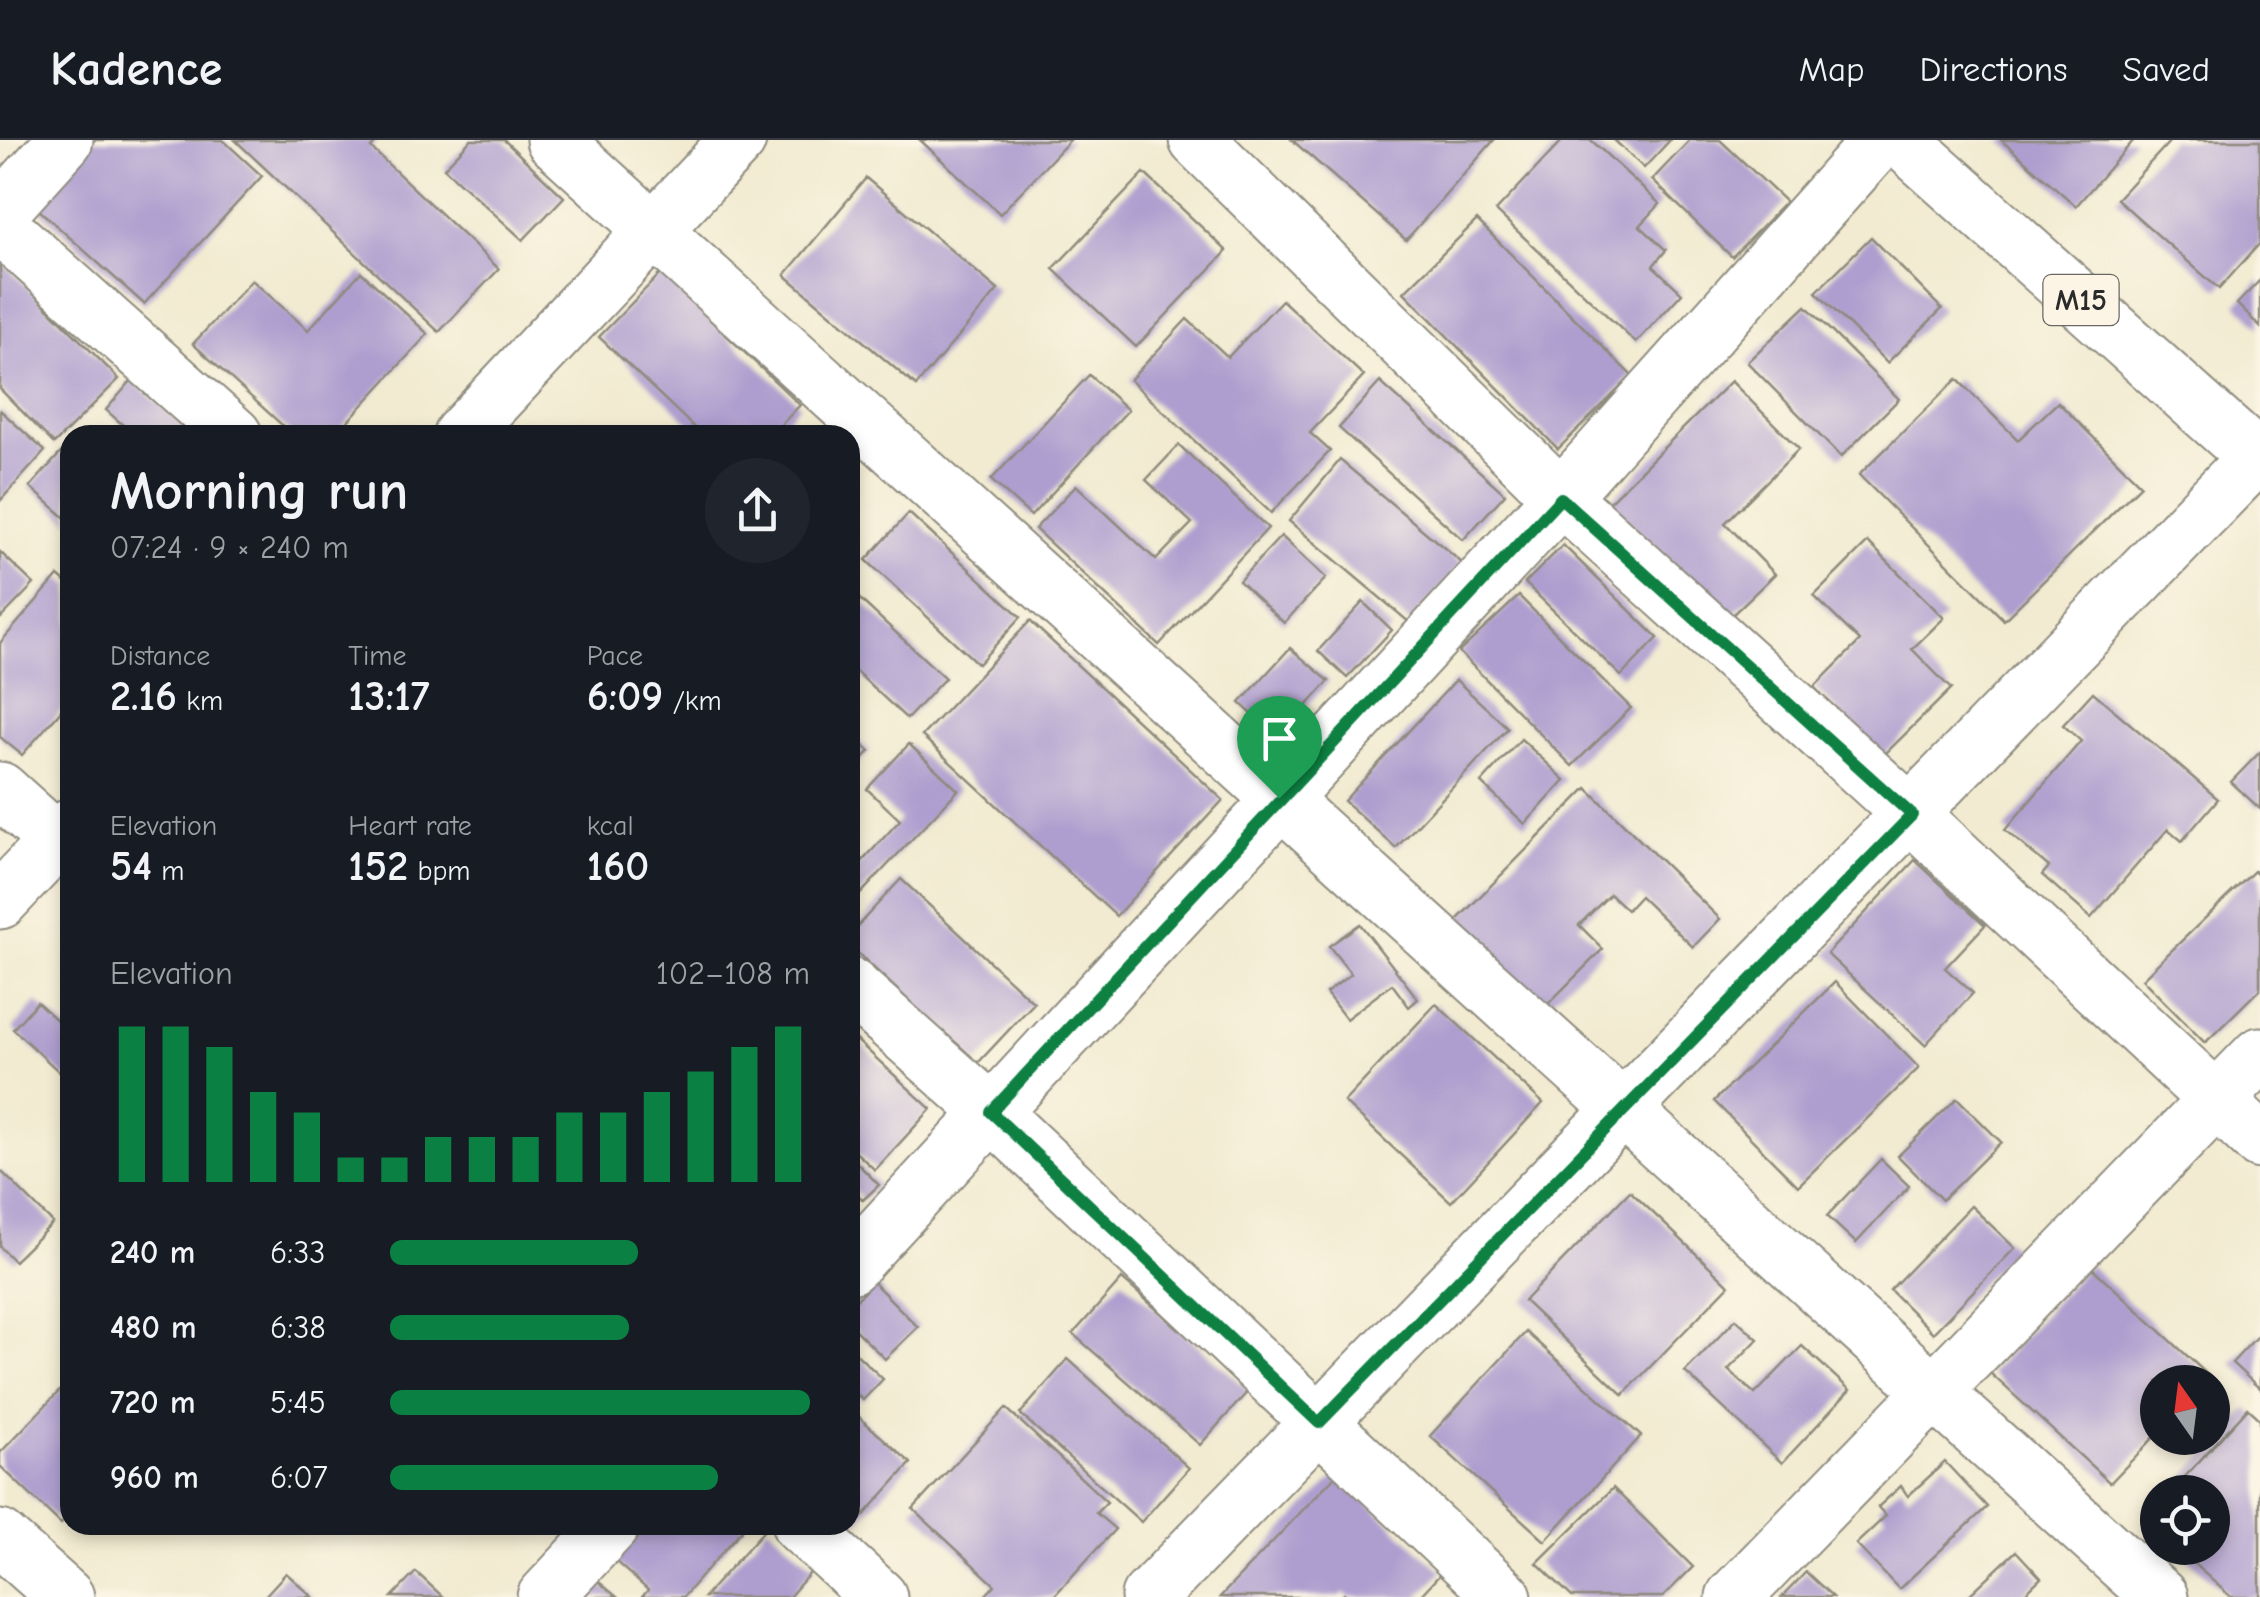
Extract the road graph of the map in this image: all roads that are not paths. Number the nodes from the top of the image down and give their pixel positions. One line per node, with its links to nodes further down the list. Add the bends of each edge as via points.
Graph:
1 (65, 140): 7 (main road)
2 (554, 140): 9 (main road)
3 (738, 140): 9 (main road)
4 (1197, 140): 13 (main road)
5 (1880, 140): 13 (main road)
6 (1902, 140): 12 (main road, M15)
7 (0, 212)
8 (0, 226): 10 (main road)
9 (654, 230): 11 (main road); 15 (main road)
10 (223, 425)
11 (470, 425)
12 (2258, 459): 16 (main road)
13 (1561, 498): 15 (main road); 16 (main road)
14 (0, 790): 17 (main road)
15 (1279, 798): 23 (main road); 24 (main road)
16 (1912, 815): 22 (main road); 23 (main road)
17 (60, 835)
18 (60, 846): 19 (main road)
19 (0, 901)
20 (860, 995): 24 (main road)
21 (2260, 1056): 22 (main road)
22 (2216, 1100): 25 (main road); 27 (main road)
23 (1623, 1111): 27 (main road); 28 (main road)
24 (991, 1112): 26 (main road); 28 (main road)
25 (2260, 1140)
26 (860, 1255)
27 (1934, 1392): 37 (main road); 38 (main road)
28 (1319, 1423): 35 (main road); 36 (main road)
29 (603, 1535): 33 (main road)
30 (811, 1535): 34 (main road)
31 (0, 1538): 32 (main road)
32 (66, 1597)
33 (544, 1597)
34 (879, 1597)
35 (1150, 1597)
36 (1504, 1597)
37 (1734, 1597)
38 (2160, 1597)

